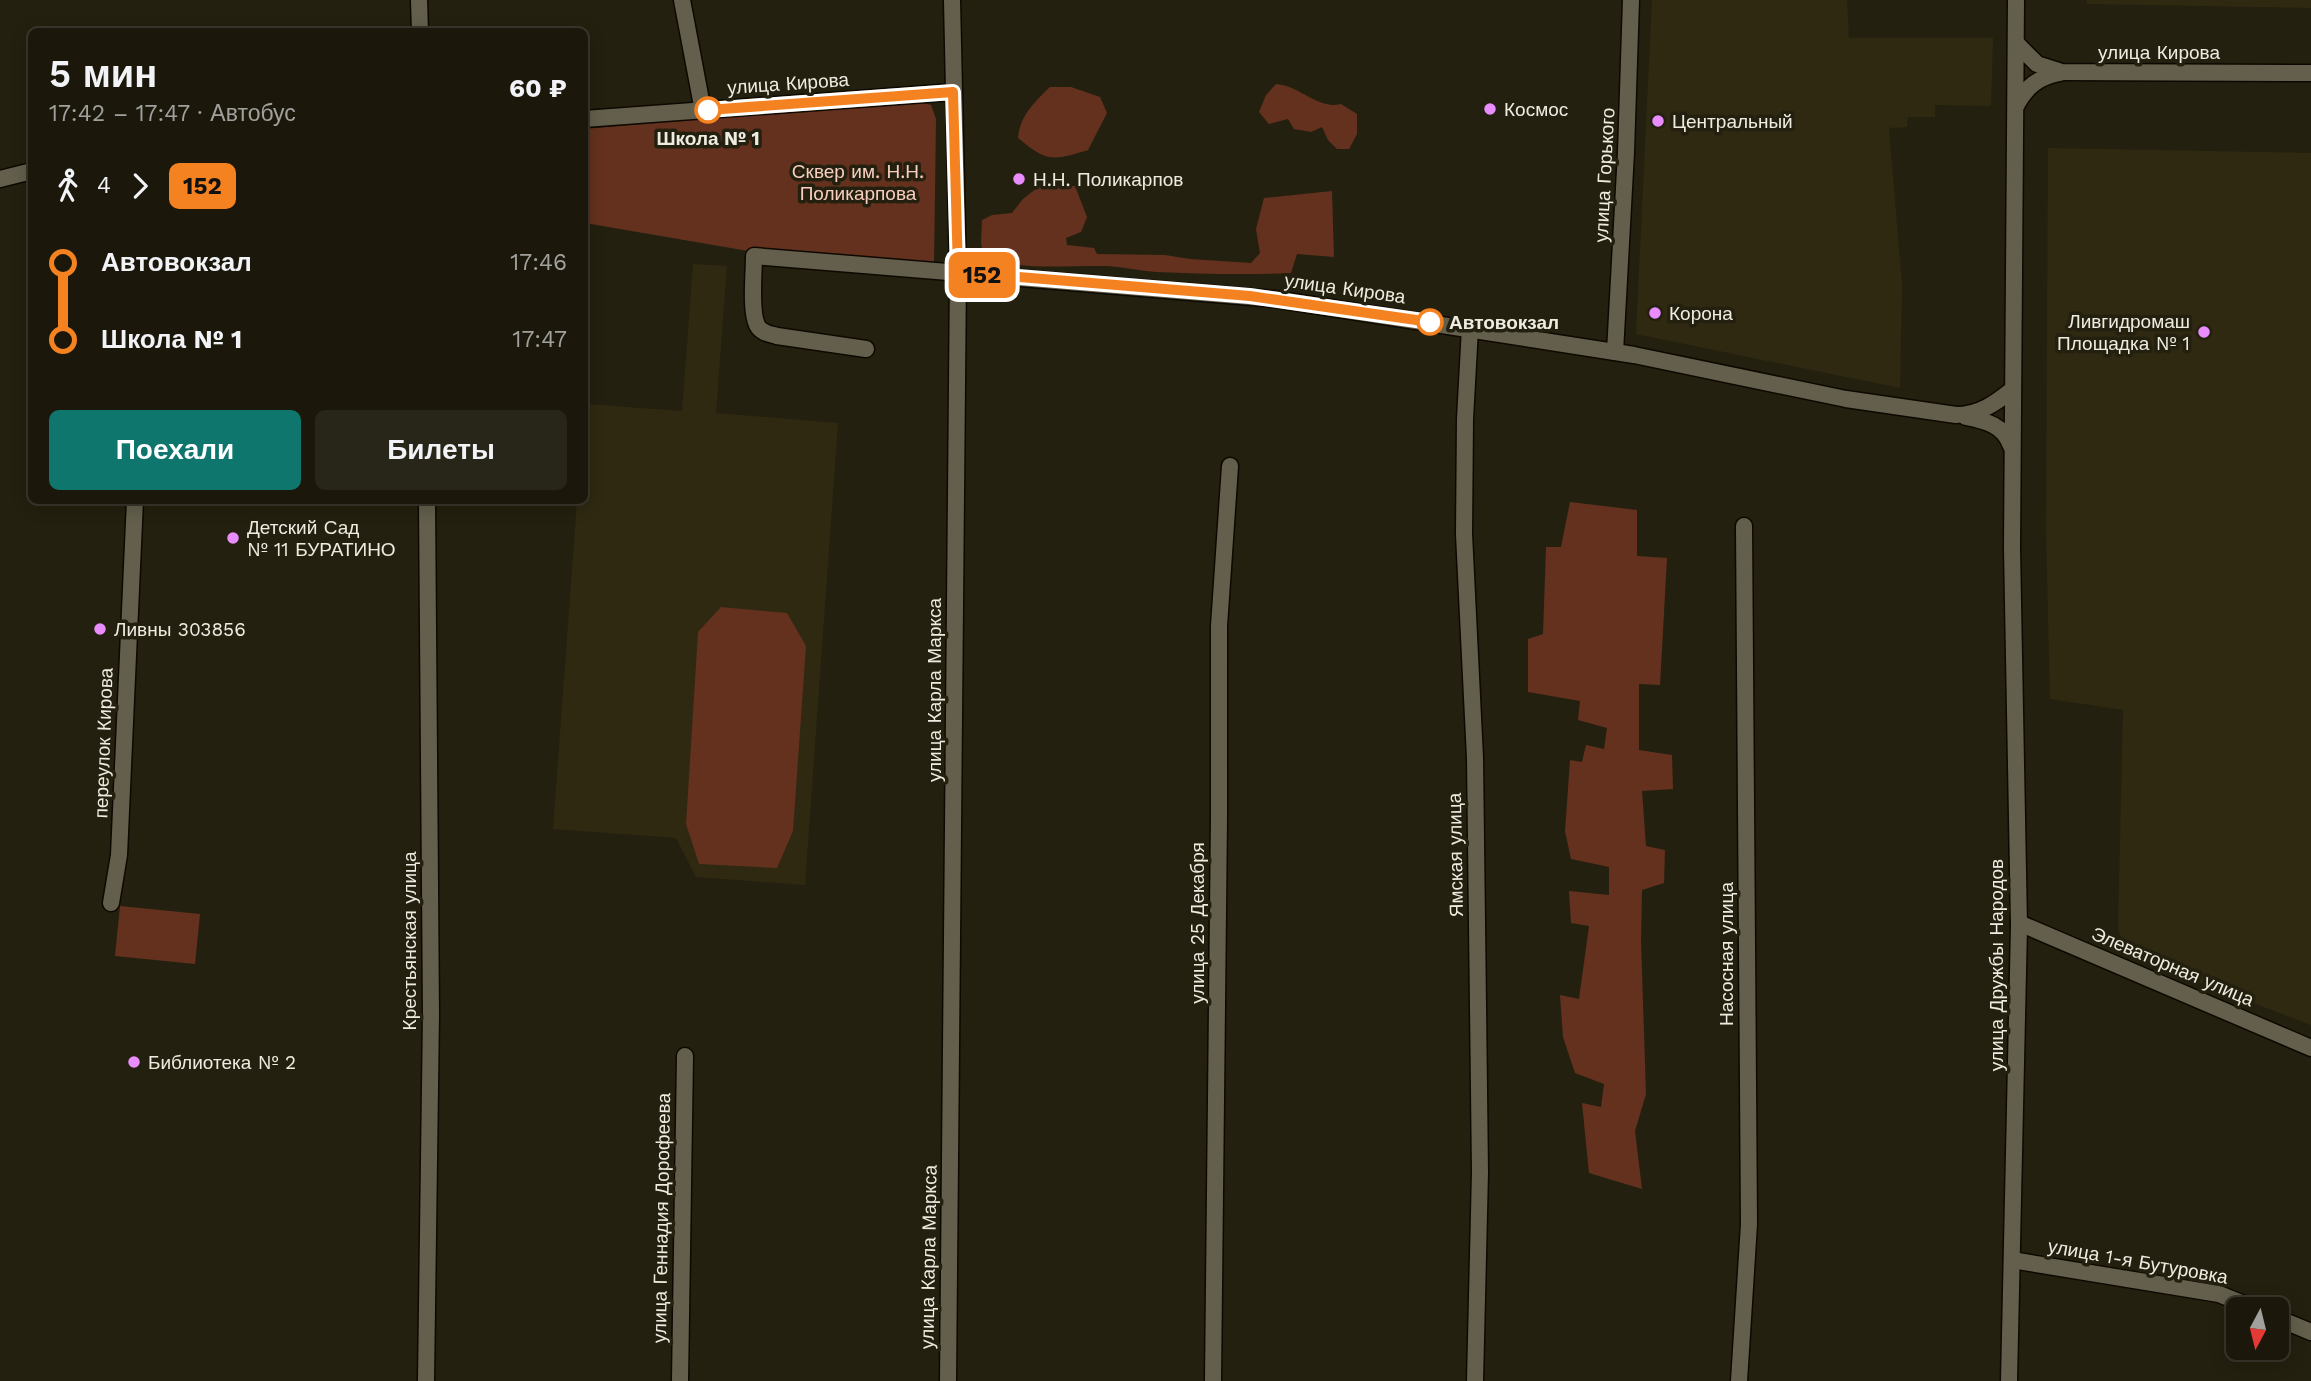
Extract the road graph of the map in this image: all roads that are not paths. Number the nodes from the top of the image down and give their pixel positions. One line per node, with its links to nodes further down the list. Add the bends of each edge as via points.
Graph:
1 (419, 0): 6 (street)
2 (682, 0): 12 (street)
3 (952, 0): 10 (street, улица Карла Маркса)
4 (1632, 0): 19 (street, улица Горького)
5 (2016, 0): 7 (street, улица Дружбы Народов)
6 (421, 28)
7 (2017, 44): 8 (street, улица Кирова, via 2036,64); 11 (street, улица Дружбы Народов)
8 (2062, 72): 9 (street, улица Кирова); 11 (street, via 2034,83)
9 (2311, 73)
10 (953, 92): 12 (street, улица Кирова); 16 (street, улица Карла Маркса)
11 (2016, 106): 20 (street, улица Дружбы Народов)
12 (703, 111): 13 (street, улица Кирова)
13 (588, 120)
14 (28, 172): 15 (street)
15 (0, 179)
16 (958, 272): 17 (street, улица Кирова, via 1250,296); 18 (street, улица Кирова, via 754,256 754,306 757,325 764,332); 37 (street, улица Карла Маркса)
17 (1470, 328): 19 (street, улица Кирова); 39 (street, Ямская улица, via 1464,534 1475,758 1480,1171)
18 (866, 349)
19 (1615, 352): 21 (street, улица Кирова, via 1846,399)
20 (2012, 389): 21 (street, via 1985,409); 22 (street, улица Дружбы Народов)
21 (1956, 415): 22 (street, улица Кирова, via 1999,428)
22 (2012, 450): 28 (street, улица Дружбы Народов)
23 (1230, 466): 38 (street, улица 25 Декабря, via 1219,626)
24 (135, 504): 27 (street, переулок Кирова, via 119,855)
25 (427, 504): 35 (street, Крестьянская улица, via 431,1014)
26 (1744, 526): 40 (street, Насосная улица, via 1749,1224)
27 (111, 903)
28 (2019, 923): 29 (street, Элеваторная улица); 31 (street, улица Дружбы Народов)
29 (2311, 1048)
30 (685, 1056): 36 (street, улица Геннадия Дорофеева)
31 (2012, 1260): 32 (street, улица 1-я Бутуровка); 41 (street, улица Дружбы Народов)
32 (2226, 1297)
33 (2289, 1323): 34 (street)
34 (2311, 1332)
35 (426, 1381)
36 (680, 1381)
37 (948, 1381)
38 (1213, 1381)
39 (1475, 1381)
40 (1739, 1381)
41 (2010, 1381)

